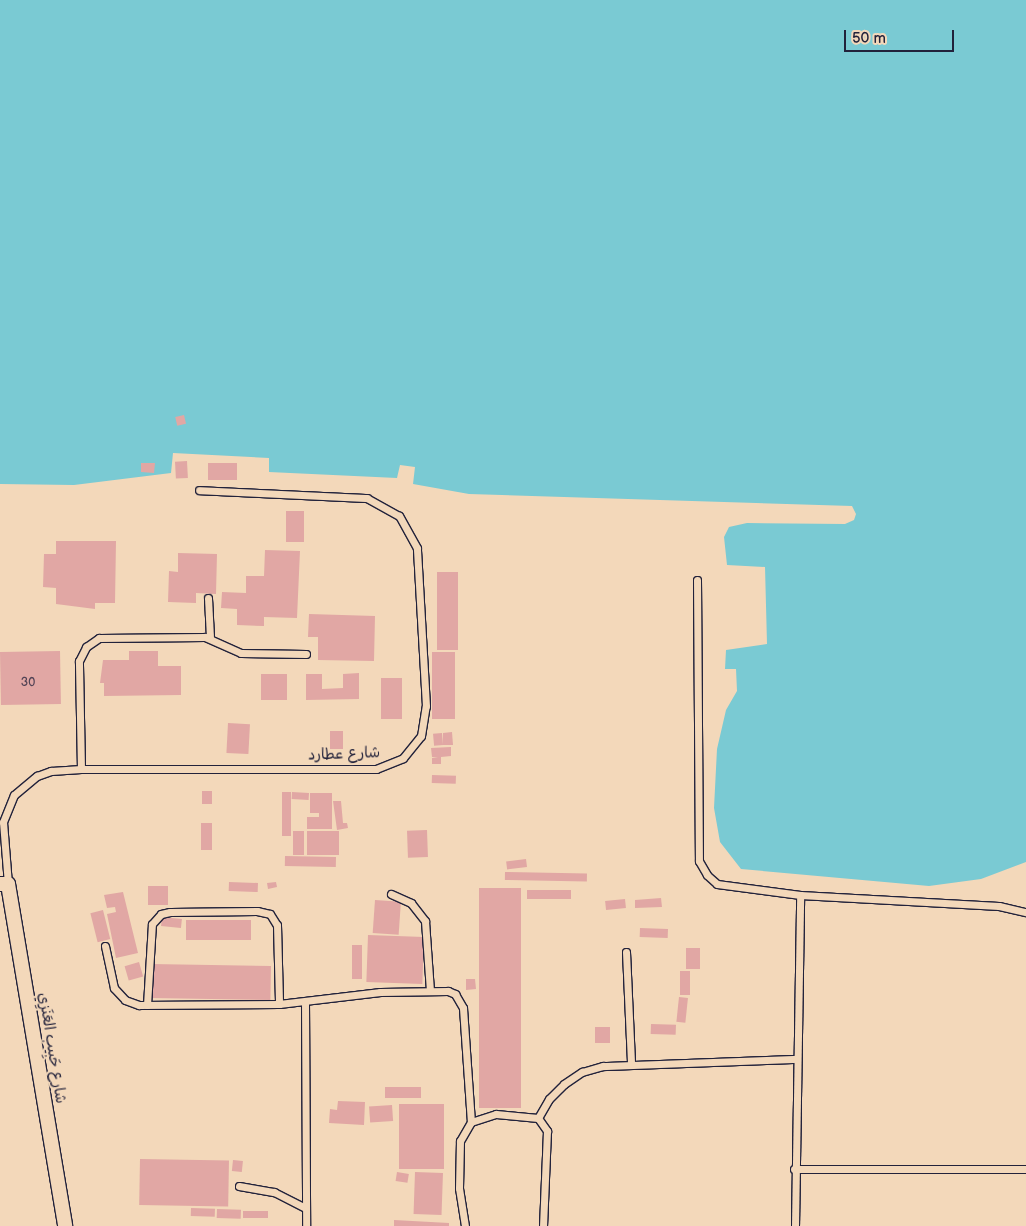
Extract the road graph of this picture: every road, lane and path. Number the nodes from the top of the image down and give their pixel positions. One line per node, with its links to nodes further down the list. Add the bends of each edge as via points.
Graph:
1 (199, 490): 6 (lane, شارع عطارد, via 367,498 399,516 417,548 426,706 421,736 403,758 376,769)
2 (697, 580): 10 (lane, via 699,860 706,875 717,884)
3 (208, 598): 4 (lane)
4 (210, 638): 5 (lane, via 224,648 241,653); 6 (lane, via 106,637 86,647 78,669)
5 (306, 654)
6 (81, 769): 7 (lane, شارع عطارد, via 51,771 24,784 7,808)
7 (1, 836): 8 (lane, شارع عطارد)
8 (4, 884): 26 (street, شارع حَبِيب العَنَزِي)
9 (391, 894): 14 (lane, via 411,903 425,921)
10 (800, 895): 11 (lane, via 999,906); 18 (lane)
11 (1026, 912)
12 (105, 946): 17 (lane, via 114,988 132,1003)
13 (626, 952): 19 (lane)
14 (430, 990): 15 (lane, via 364,993); 21 (lane, via 455,994 463,1008)
15 (305, 1002): 16 (lane); 25 (lane)
16 (279, 1004): 17 (lane); 17 (lane, via 277,925 270,914 170,912 161,914 152,924)
17 (147, 1006)
18 (796, 1059): 19 (lane); 22 (lane)
19 (631, 1064): 20 (lane, via 603,1066 582,1072 549,1099)
20 (538, 1118): 21 (lane, via 496,1114); 29 (lane, via 544,1124 548,1140)
21 (471, 1122): 28 (lane, via 464,1130 458,1152)
22 (794, 1169): 23 (lane); 30 (lane)
23 (1026, 1169)
24 (239, 1186): 25 (lane, via 274,1192)
25 (305, 1208): 27 (lane)
26 (65, 1226)
27 (306, 1226)
28 (465, 1226)
29 (543, 1226)
30 (795, 1226)

